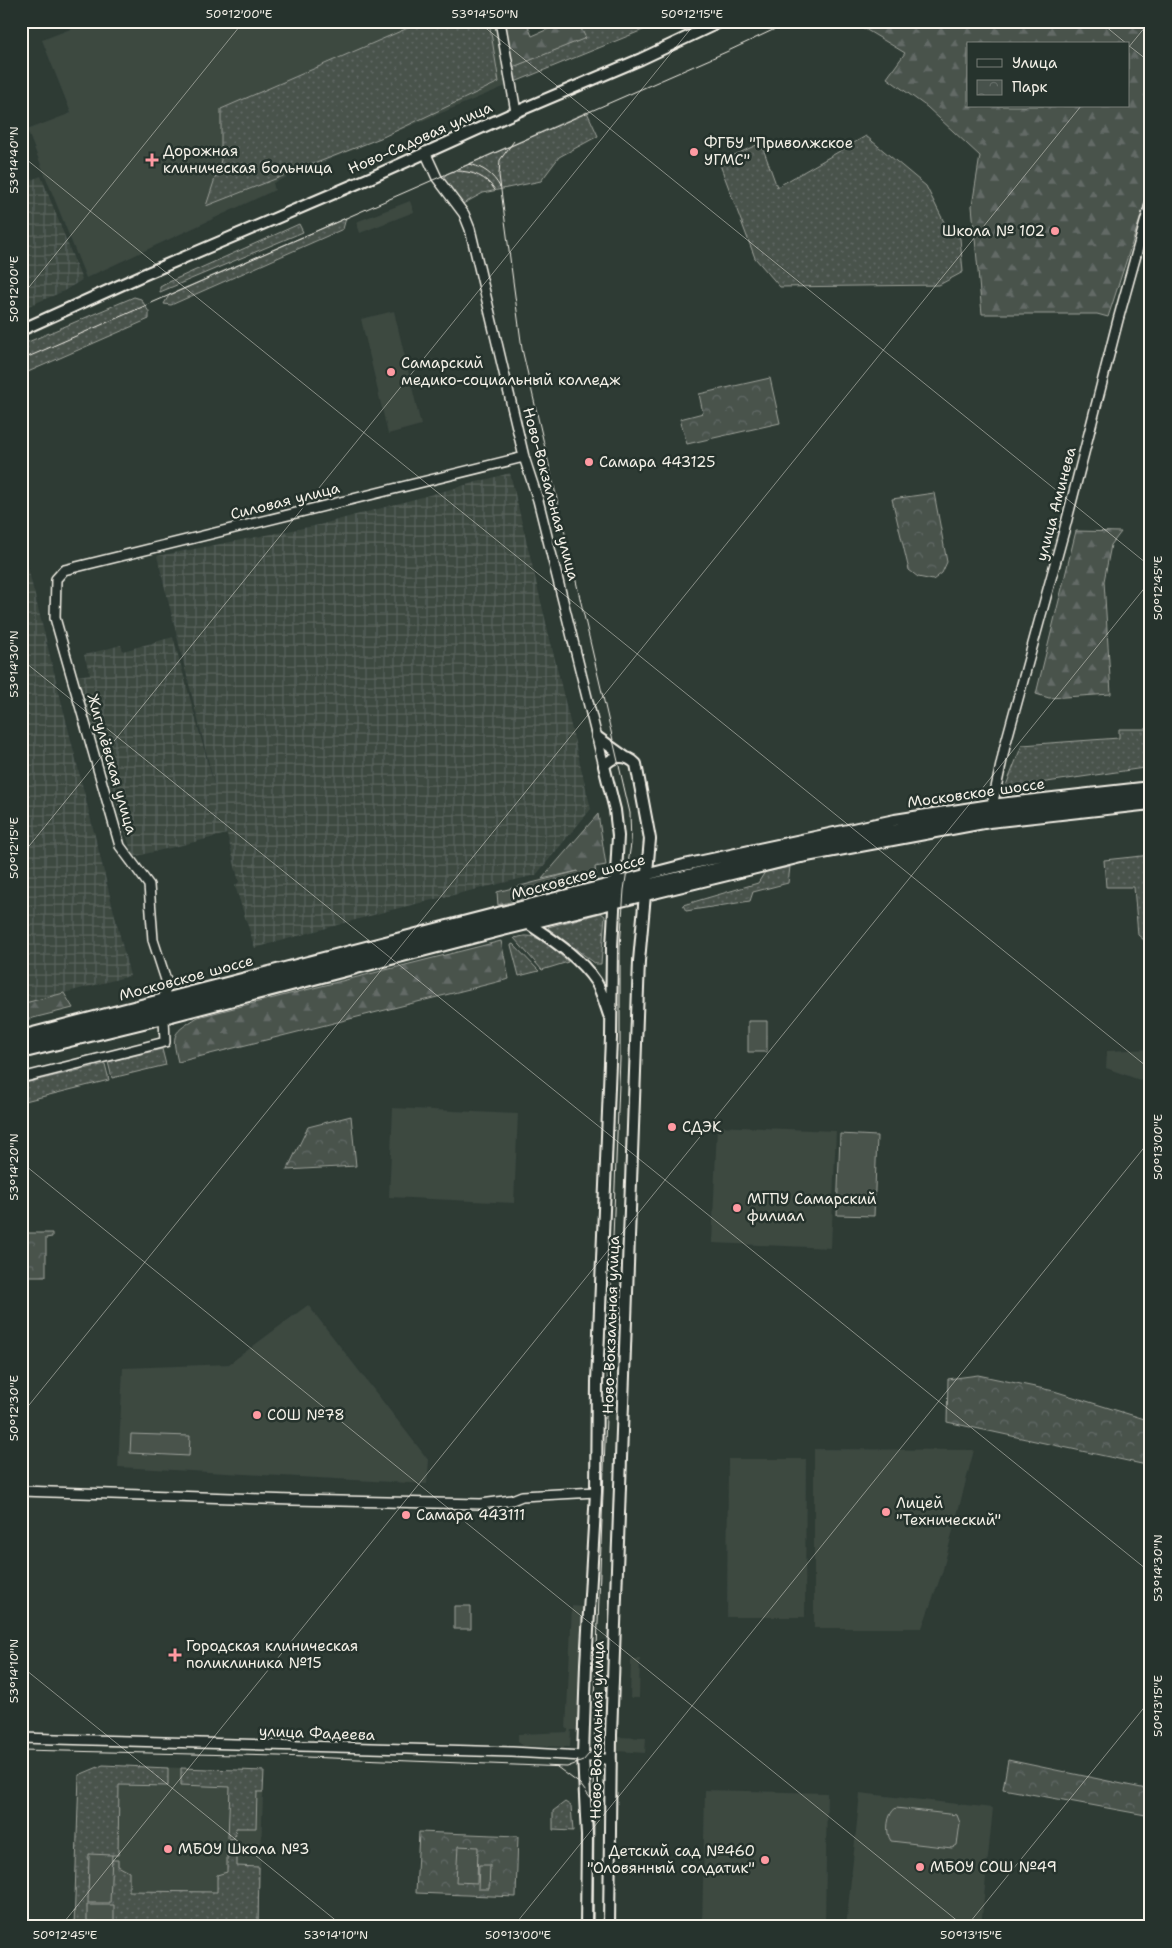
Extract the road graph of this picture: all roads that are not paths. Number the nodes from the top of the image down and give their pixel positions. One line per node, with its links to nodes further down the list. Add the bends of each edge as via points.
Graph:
1 (500, 21): 3 (street)
2 (716, 22): 3 (main road, Ново-Садовая улица, via 641,59)
3 (516, 112): 4 (main road, Ново-Садовая улица)
4 (425, 152): 6 (main road, Ново-Садовая улица); 7 (street, Ново-Вокзальная улица, via 437,178 464,214 470,229)
5 (1151, 201): 15 (street, улица Аминева, via 1005,746)
6 (21, 330)
7 (524, 457): 8 (street, Силовая улица, via 64,570); 9 (street, Ново-Вокзальная улица, via 538,500)
8 (56, 579): 20 (street, Жигулёвская улица, via 55,618 120,846 149,885 153,940 166,980)
9 (597, 738): 10 (main road); 11 (street, Ново-Вокзальная улица)
10 (626, 757): 11 (main road, via 613,759); 16 (main road, Ново-Вокзальная улица, via 636,764 650,839)
11 (604, 766): 17 (main road, Ново-Вокзальная улица, via 617,823)
12 (1151, 787): 15 (main road, Московское шоссе)
13 (1151, 797): 15 (main road, Московское шоссе)
14 (1151, 804): 16 (main road, Московское шоссе, via 989,822)
15 (991, 810): 16 (main road, Московское шоссе, via 799,849)
16 (645, 885): 17 (main road, Московское шоссе); 30 (main road, Ново-Вокзальная улица, via 639,962)
17 (616, 892): 18 (main road, Московское шоссе); 19 (main road, Московское шоссе); 20 (main road, Московское шоссе); 21 (main road, Ново-Вокзальная улица)
18 (519, 918): 19 (main road); 20 (main road, Московское шоссе)
19 (528, 924): 20 (main road, Московское шоссе); 21 (main road, via 571,954 586,969 597,984)
20 (164, 1009): 22 (main road, Московское шоссе); 23 (main road, Московское шоссе); 24 (main road, Московское шоссе); 25 (street, Жигулёвская улица, via 164,1042)
21 (611, 1020): 27 (main road, Ново-Вокзальная улица, via 596,1382)
22 (21, 1036)
23 (21, 1045)
24 (21, 1053)
25 (21, 1078)
26 (21, 1490): 27 (street, via 481,1504 522,1496)
27 (596, 1492): 29 (main road, Ново-Вокзальная улица)
28 (21, 1738): 29 (street, улица Фадеева)
29 (583, 1756): 30 (street, улица Фадеева); 31 (main road, Ново-Вокзальная улица, via 587,1836)
30 (610, 1760): 32 (main road, Ново-Вокзальная улица)
31 (586, 1927)
32 (609, 1927)

